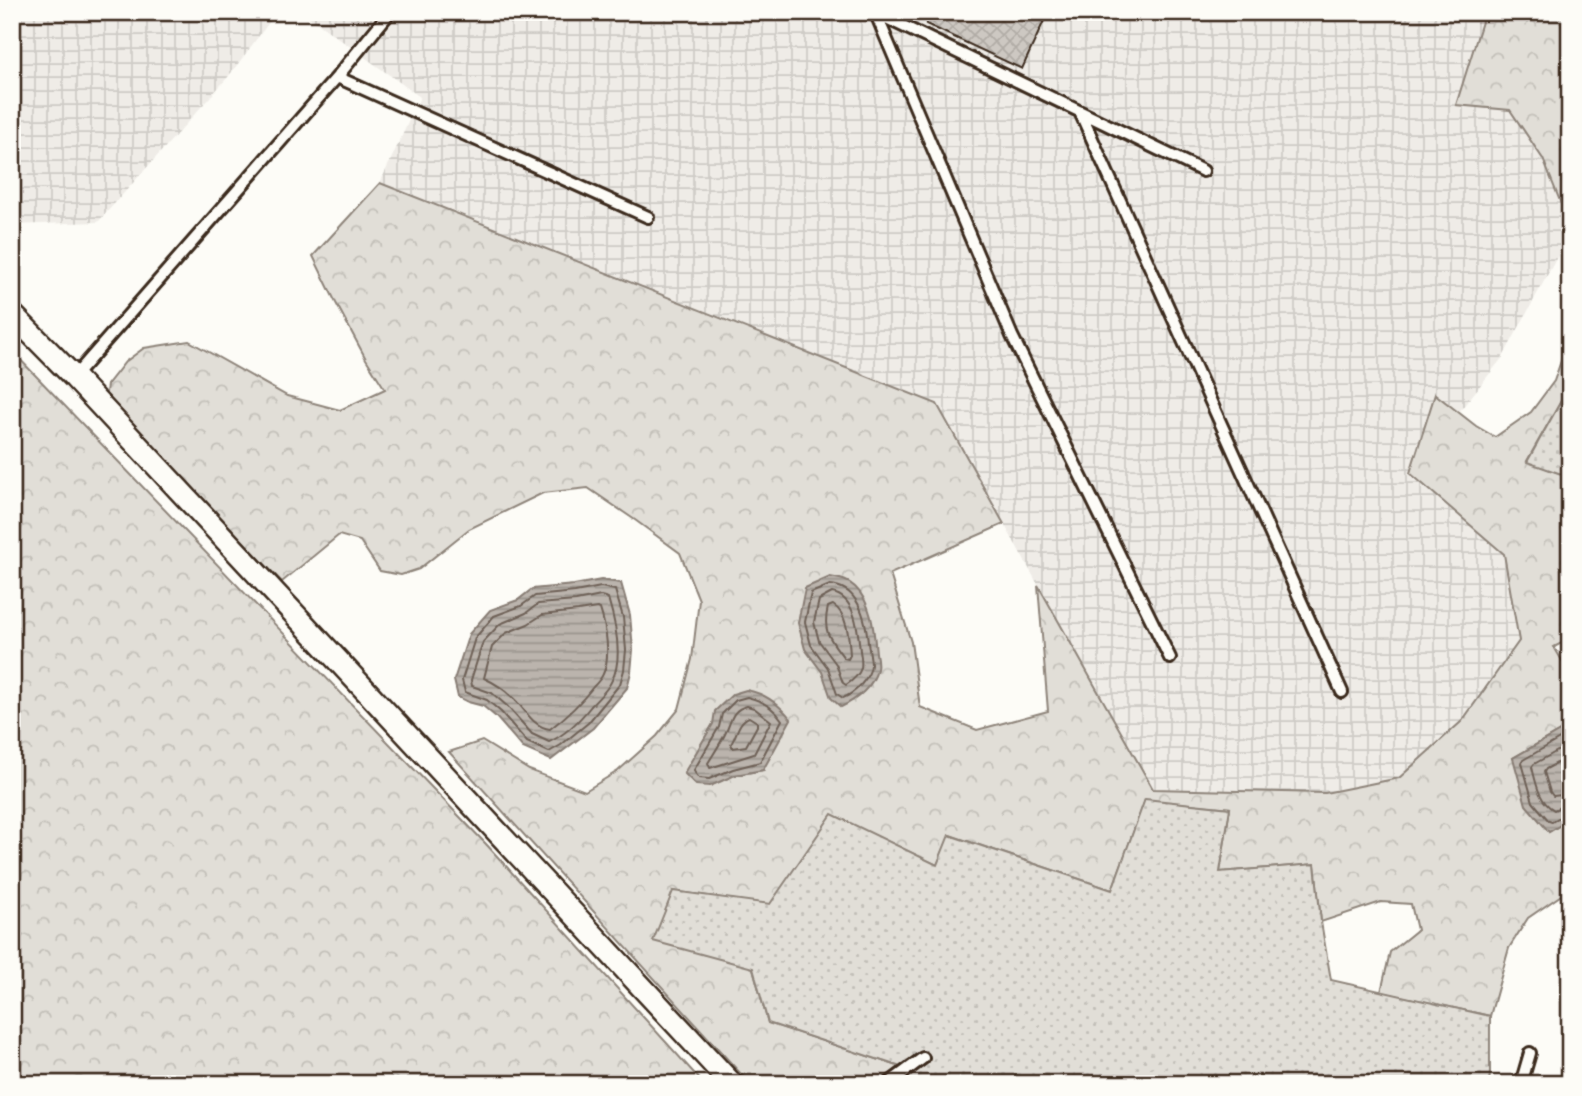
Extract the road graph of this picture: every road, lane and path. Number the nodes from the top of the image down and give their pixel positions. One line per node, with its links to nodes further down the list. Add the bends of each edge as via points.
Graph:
1 (390, 12): 3 (lane)
2 (875, 13): 4 (lane); 9 (lane, via 1012,336)
3 (337, 77): 6 (lane); 8 (lane)
4 (1080, 112): 5 (lane); 10 (lane)
5 (1203, 171)
6 (648, 217)
7 (12, 314): 8 (street)
8 (74, 377): 13 (street)
9 (1170, 658)
10 (1342, 692)
11 (1530, 1054): 15 (lane)
12 (923, 1058): 14 (lane)
13 (732, 1084)
14 (888, 1084)
15 (1521, 1084)

